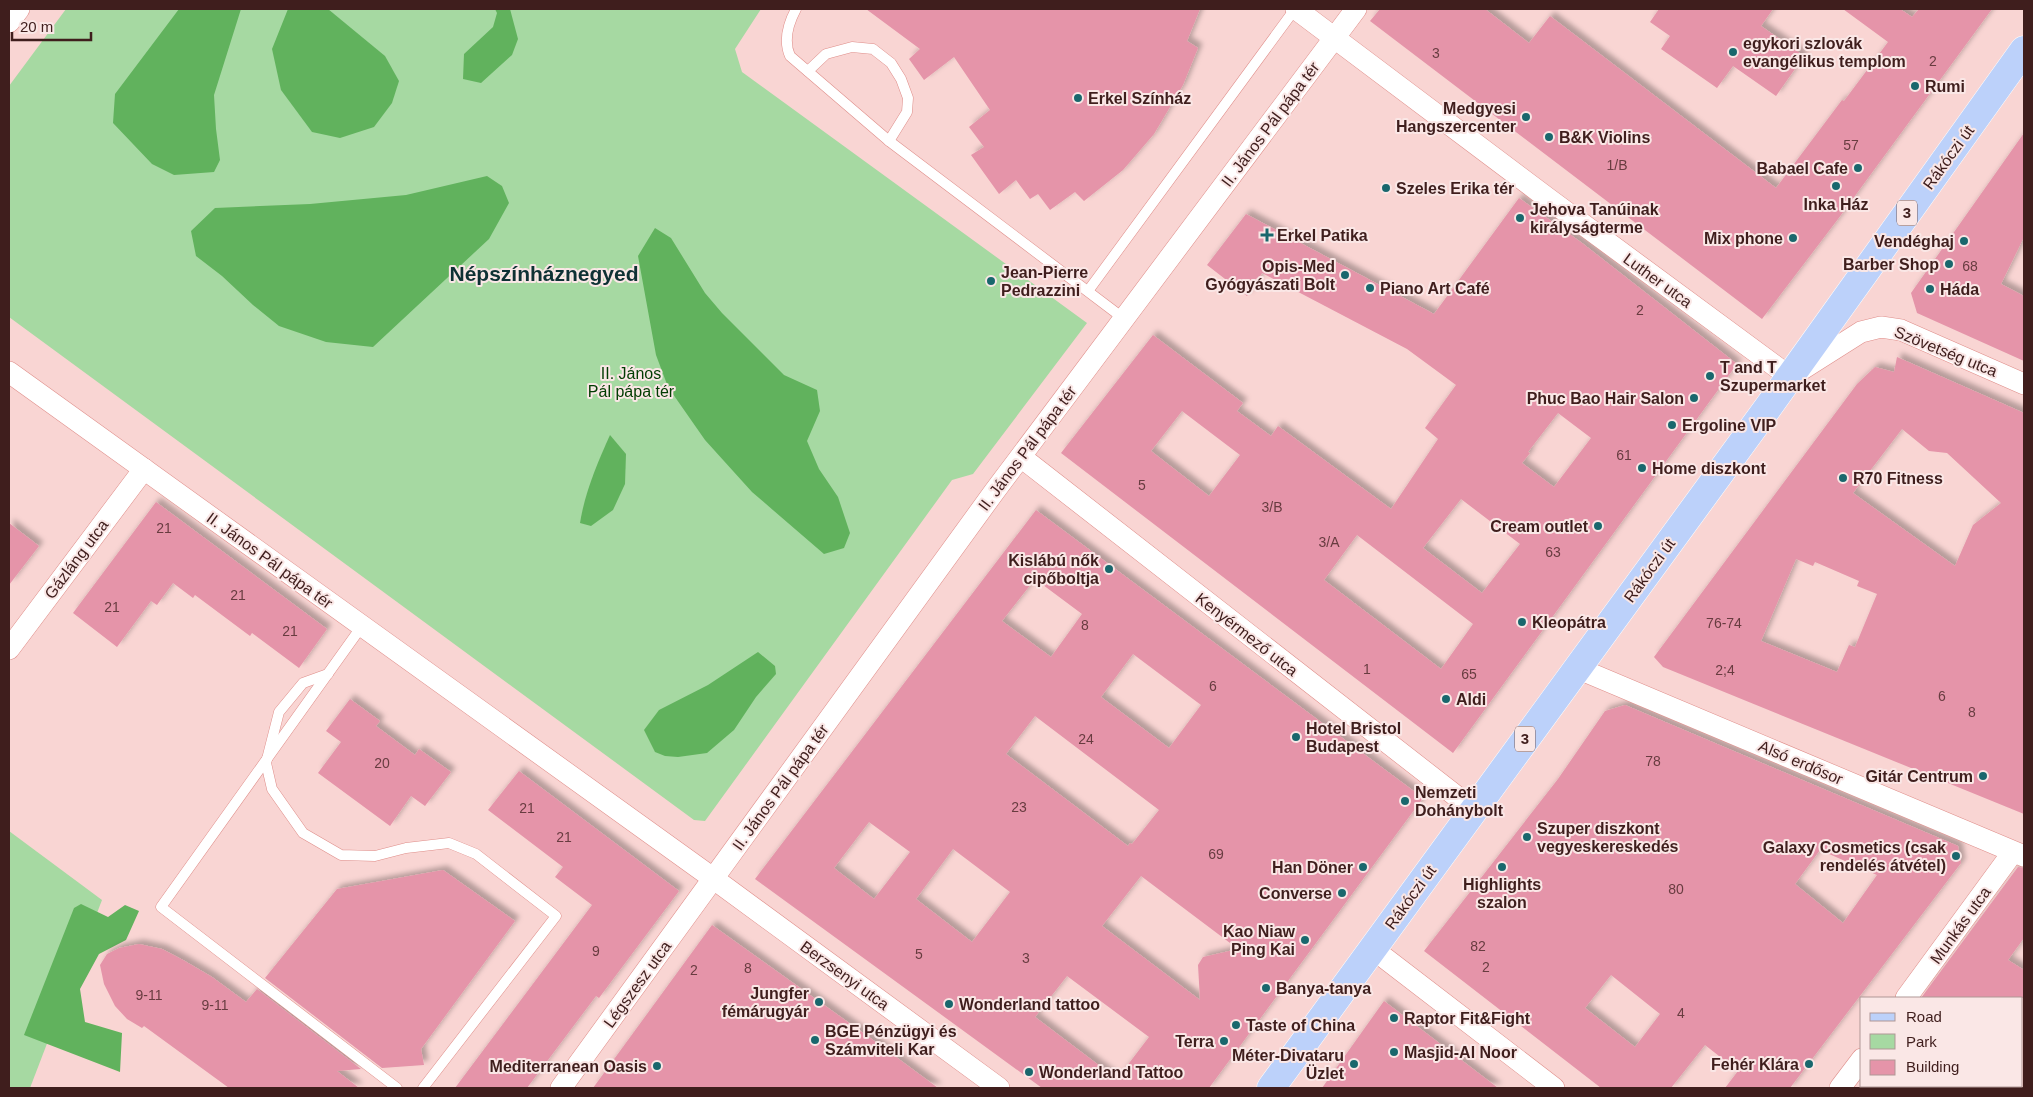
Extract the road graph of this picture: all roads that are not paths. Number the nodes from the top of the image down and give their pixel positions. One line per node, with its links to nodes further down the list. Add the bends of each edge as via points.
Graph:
1 (19, 9): 5 (street)
2 (796, 9): 8 (lane, via 785,46 790,56)
3 (1296, 9): 6 (street); 10 (lane)
4 (1356, 9): 6 (street, II. János Pál pápa tér)
5 (9, 22)
6 (1335, 38): 11 (street, II. János Pál pápa tér); 13 (street, Luther utca)
7 (2024, 50): 13 (main road, Rákóczi út / 3)
8 (808, 71): 9 (lane); 9 (lane, via 826,54 852,47 873,49 891,63 908,98 907,112)
9 (889, 141): 10 (lane)
10 (1088, 291): 11 (lane)
11 (1124, 318): 15 (street, II. János Pál pápa tér)
12 (9, 372): 16 (street, II. János Pál pápa tér)
13 (1790, 377): 14 (street, Szövetség utca, via 1861,332 1881,327 1901,330); 19 (main road, Rákóczi út / 3)
14 (2024, 384)
15 (1021, 457): 22 (street, Kenyérmező utca); 24 (street, II. János Pál pápa tér)
16 (144, 469): 17 (street, II. János Pál pápa tér); 18 (street, Gázláng utca)
17 (362, 626): 20 (lane); 24 (street, II. János Pál pápa tér)
18 (9, 649)
19 (1577, 668): 22 (main road, Rákóczi út / 3); 23 (street, Alsó erdősor)
20 (328, 674): 21 (lane); 21 (lane, via 304,683 279,712)
21 (266, 763): 28 (lane, via 161,907); 29 (lane, via 272,789 303,833 341,855 375,856 406,848 449,843 476,854 556,916)
22 (1474, 810): 25 (main road, Rákóczi út / 3)
23 (2019, 854): 26 (street, Munkás utca)
24 (714, 879): 30 (street, Légszesz utca); 31 (street, Berzsenyi utca)
25 (1373, 949): 32 (main road, Rákóczi út / 3); 33 (street)
26 (1907, 997)
27 (1860, 1062): 34 (street)
28 (397, 1088)
29 (423, 1088)
30 (561, 1088)
31 (1000, 1088)
32 (1271, 1088)
33 (1554, 1088)
34 (1840, 1088)

